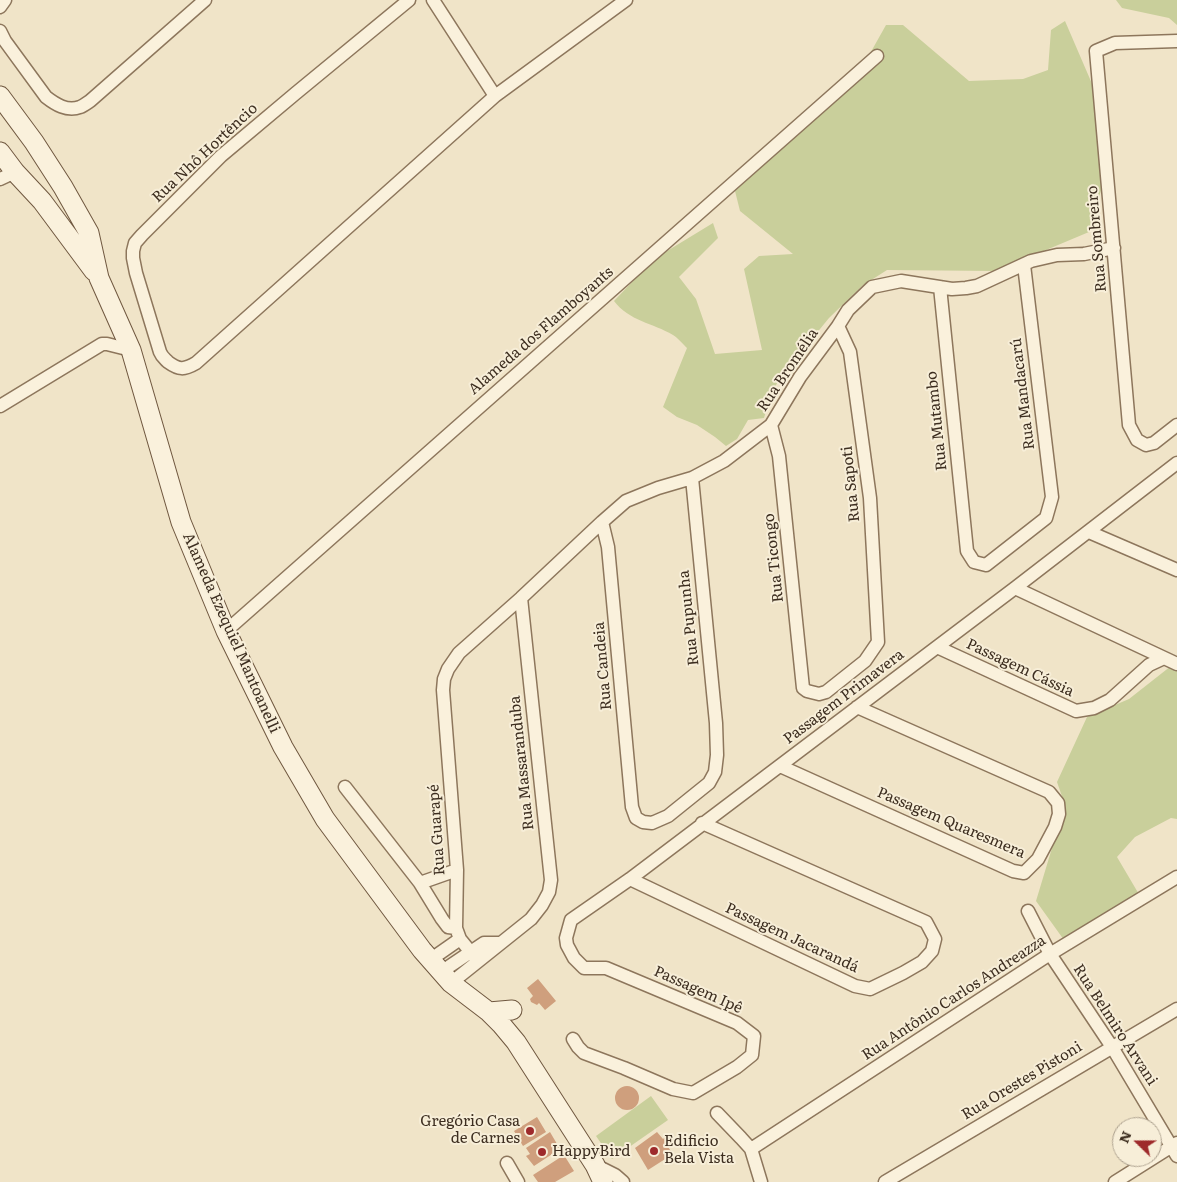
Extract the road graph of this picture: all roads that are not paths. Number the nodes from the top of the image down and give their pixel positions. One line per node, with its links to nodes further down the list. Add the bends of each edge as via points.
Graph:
1 (5, 0): 6 (street)
2 (204, 0): 7 (street, via 90,101 79,107 54,104 46,97)
3 (409, 0): 10 (street, Rua Nhô Hortêncio, via 221,156 135,243 136,273 162,356 181,368 200,359)
4 (433, 0): 10 (street)
5 (626, 0): 10 (street)
6 (0, 7)
7 (0, 31)
8 (1177, 41): 16 (street, Rua Sombreiro, via 1115,43 1096,51)
9 (878, 56): 33 (street, Alameda dos Flamboyants)
10 (495, 96)
11 (1, 98): 14 (main road, Alameda Ezequiel Mantoanelli)
12 (0, 152): 13 (main road, Alameda Ezequiel Mantoanelli)
13 (7, 175): 15 (main road, Alameda Ezequiel Mantoanelli)
14 (63, 187): 15 (main road); 18 (main road, Alameda Ezequiel Mantoanelli, via 89,233)
15 (42, 201): 18 (main road, Alameda Ezequiel Mantoanelli)
16 (1114, 248): 17 (street, Rua Bromélia, via 1057,255); 24 (street, Rua Sombreiro, via 1129,425 1137,440 1146,445 1154,443)
17 (1024, 265): 19 (street, Rua Bromélia, via 977,286); 29 (street, Rua Mandacarú, via 1052,497 1046,518 986,565 974,562)
18 (99, 278): 21 (main road, Alameda Ezequiel Mantoanelli)
19 (940, 287): 20 (street, Rua Bromélia, via 901,282 872,287 848,310); 29 (street, Rua Mutambo)
20 (838, 326): 23 (street, Rua Bromélia, via 800,377); 37 (street, Rua Sapoti, via 850,352 870,498 878,642 865,661 826,692 819,694)
21 (131, 350): 22 (street, via 102,344); 33 (main road, Alameda Ezequiel Mantoanelli, via 181,522)
22 (0, 406)
23 (771, 425): 26 (street, Rua Bromélia, via 724,461); 37 (street, Rua Ticongo, via 779,456)
24 (1177, 425)
25 (1176, 468): 28 (street, Passagem Primavera)
26 (692, 478): 27 (street, Rua Bromélia, via 626,501); 42 (street, Rua Pupunha, via 716,723 715,772 709,783 668,816 652,823 636,818)
27 (602, 522): 32 (street, Rua Bromélia); 42 (street, Rua Candeia, via 610,566)
28 (1089, 532): 30 (street); 31 (street, Passagem Primavera)
29 (967, 551)
30 (1177, 570)
31 (1016, 588): 34 (street, Passagem Primavera); 35 (street)
32 (520, 598): 38 (street, Rua Bromélia, via 459,653 448,669); 51 (street, Rua Massaranduba, via 551,880 549,892 531,919 501,943)
33 (226, 631): 53 (main road, Alameda Ezequiel Mantoanelli, via 282,747 325,820)
34 (937, 647): 35 (street, Passagem Cássia, via 1076,711 1094,708 1110,700 1149,665); 39 (street, Passagem Primavera)
35 (1164, 658): 36 (street)
36 (1177, 664)
37 (803, 688)
38 (443, 690): 44 (street, Rua Guarapé)
39 (857, 707): 40 (street, Passagem Primavera); 40 (street, Passagem Quaresmera, via 1048,792 1058,803 1059,814 1038,859 1024,873 1013,871)
40 (780, 766): 43 (street, Passagem Primavera)
41 (345, 787): 47 (street)
42 (632, 808)
43 (702, 823): 46 (street, Passagem Primavera); 46 (street, Passagem Jacarandá, via 926,922 935,939 932,951 922,962 902,974 870,989 862,988)
44 (457, 870): 47 (street); 49 (street, Rua Guarapé)
45 (1177, 877): 50 (street, Rua Antônio Carlos Andreazza)
46 (630, 879): 52 (street, Passagem Primavera, via 571,920 566,938 574,958)
47 (420, 883): 49 (street, via 448,927)
48 (1028, 911): 50 (street, Rua Belmiro Arvani)
49 (458, 933): 51 (street); 53 (street)
50 (1050, 954): 58 (street, Rua Belmiro Arvani); 61 (street, Rua Antônio Carlos Andreazza)
51 (474, 957): 53 (street, Rua Massaranduba)
52 (584, 968): 56 (street, Passagem Ipê, via 606,968 737,1023 754,1036 752,1054 737,1067 693,1093 673,1089 584,1053)
53 (441, 972): 55 (main road, Alameda Ezequiel Mantoanelli)
54 (1177, 1009): 58 (street, Rua Orestes Pistoni)
55 (489, 1012): 57 (main road, Alameda Ezequiel Mantoanelli); 57 (main road, via 517,1017)
56 (573, 1039)
57 (520, 1047): 63 (main road, Alameda Ezequiel Mantoanelli)
58 (1112, 1047): 60 (street, Rua Belmiro Arvani); 68 (street, Rua Orestes Pistoni)
59 (717, 1114): 61 (street)
60 (1175, 1148): 69 (street)
61 (751, 1150): 67 (street)
62 (507, 1164): 64 (street)
63 (595, 1165): 65 (main road, Alameda Ezequiel Mantoanelli); 66 (street, Alameda Ezequiel Mantoanelli)
64 (518, 1182)
65 (603, 1182)
66 (623, 1182)
67 (761, 1182)
68 (885, 1182)
69 (1115, 1182)

